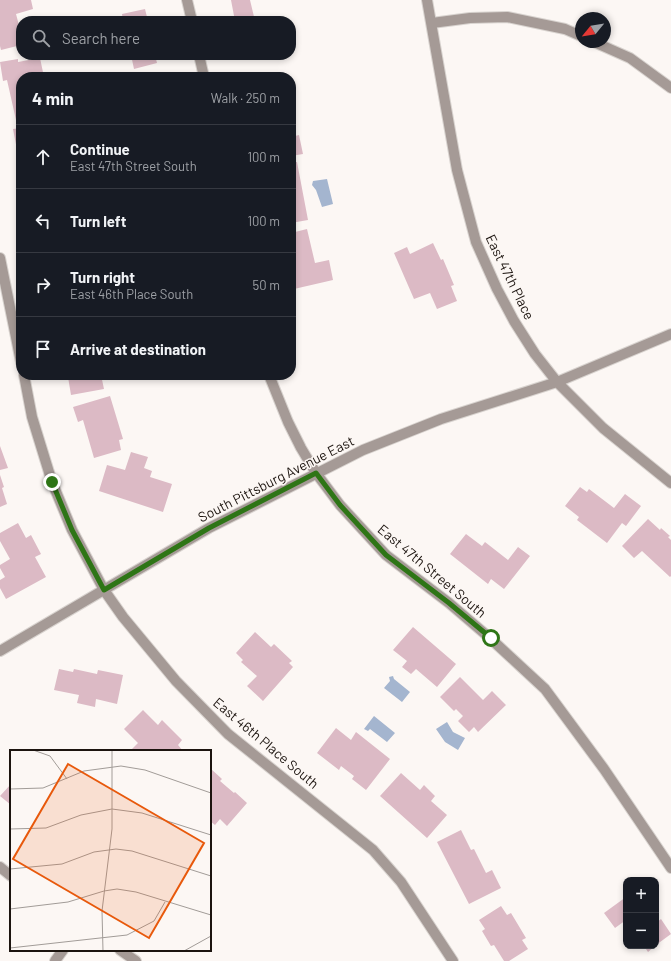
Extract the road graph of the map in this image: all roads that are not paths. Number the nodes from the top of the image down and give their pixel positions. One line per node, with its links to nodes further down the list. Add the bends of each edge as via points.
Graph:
1 (187, 0): 3 (street)
2 (428, 0): 4 (street, East 47th Place)
3 (191, 16)
4 (432, 23): 5 (street, via 507,17); 15 (street, East 47th Place, via 457,170 476,242 514,321)
5 (575, 33)
6 (608, 48): 9 (street, via 630,58)
7 (200, 60): 8 (street)
8 (203, 72)
9 (671, 88)
10 (0, 258): 12 (street)
11 (671, 334): 15 (street, South Pittsburg Avenue East)
12 (16, 337)
13 (25, 380): 18 (street, East 46th Place South, via 32,417 52,482 72,530)
14 (271, 380): 16 (street, East 47th Street South, via 288,422)
15 (557, 382): 16 (street, South Pittsburg Avenue East, via 441,419 363,450); 17 (street, East 47th Place, via 603,428)
16 (316, 473): 18 (street, South Pittsburg Avenue East, via 209,528); 21 (street, East 47th Street South, via 340,505 386,555 491,638 545,689 604,769)
17 (671, 483)
18 (104, 590): 19 (street, South Pittsburg Avenue East); 27 (street, East 46th Place South, via 133,631 176,681 228,734 373,850 401,882)
19 (0, 651)
20 (0, 867): 22 (street)
21 (671, 868)
22 (10, 875)
23 (62, 951): 25 (street)
24 (121, 951): 26 (street)
25 (55, 961)
26 (136, 961)
27 (453, 961)

